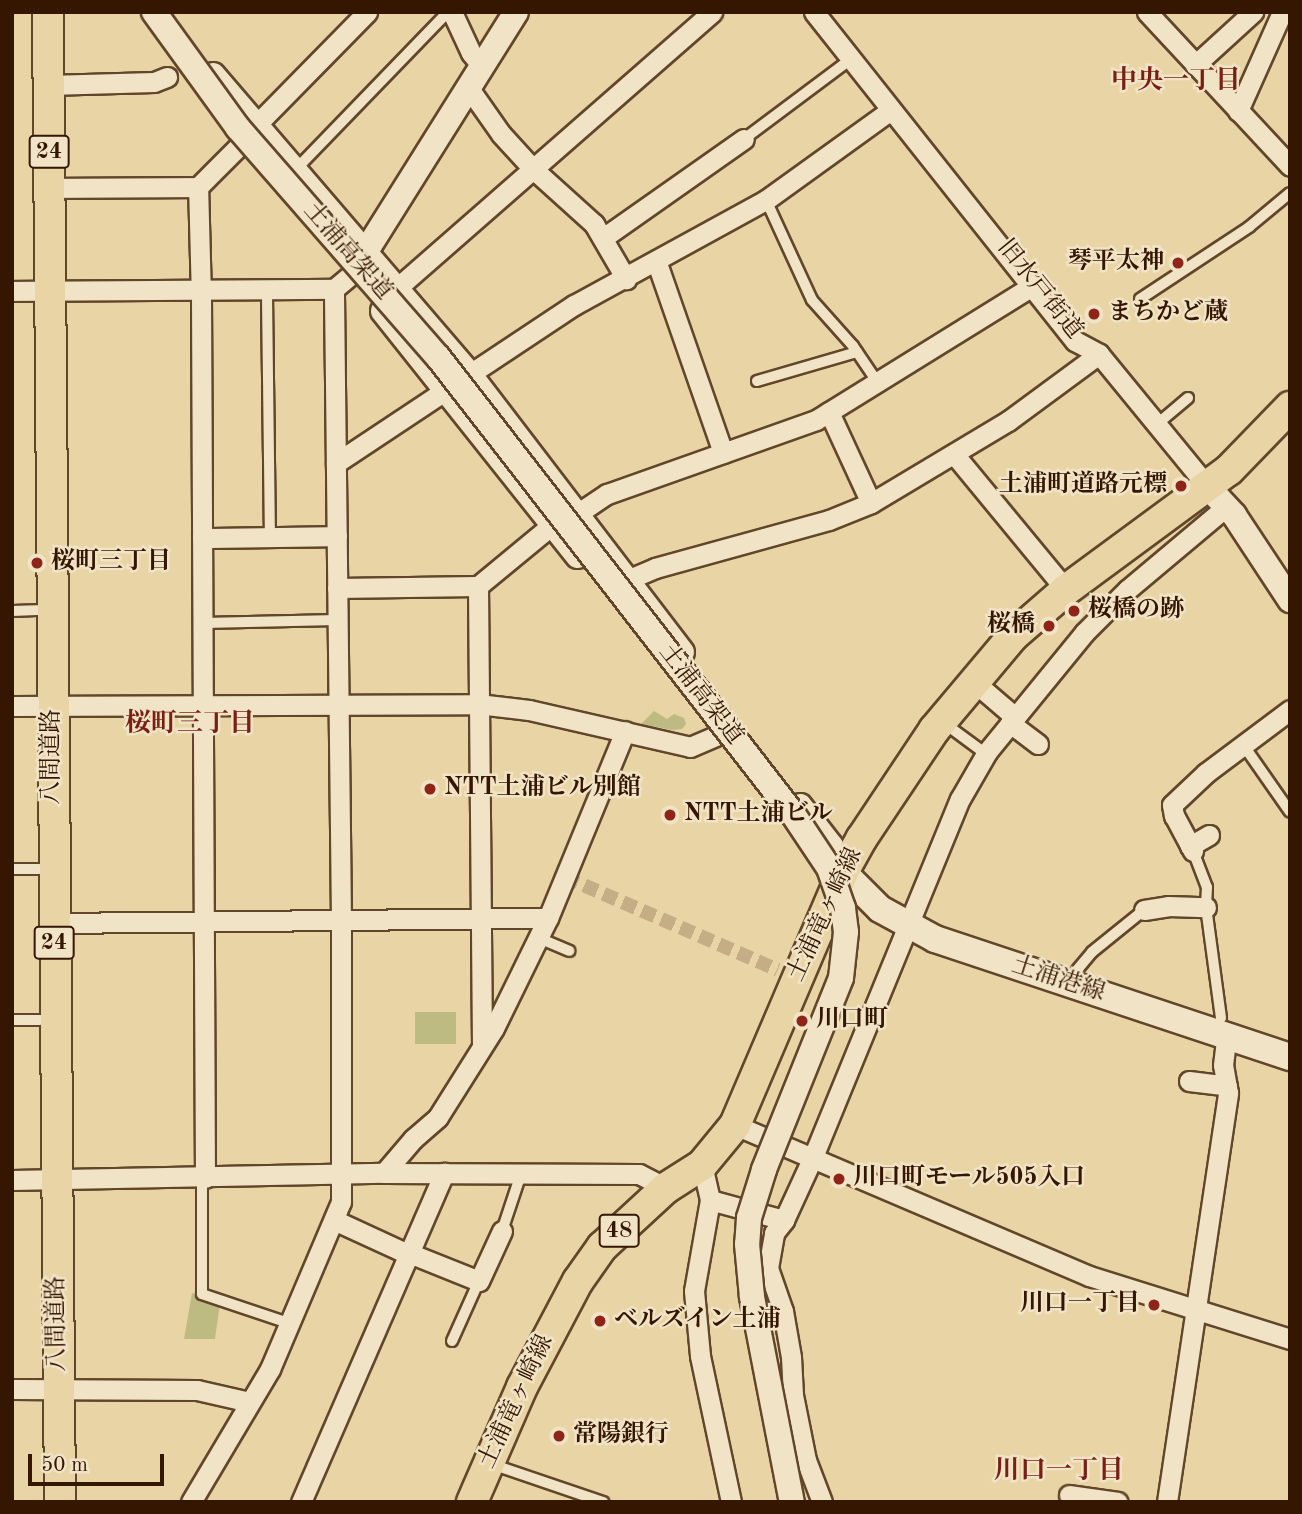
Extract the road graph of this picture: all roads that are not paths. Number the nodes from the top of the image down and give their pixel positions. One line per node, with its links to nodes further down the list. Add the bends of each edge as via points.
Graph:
1 (48, 12): 17 (main road, 八間道路 / 24)
2 (144, 12): 23 (street)
3 (155, 12): 142 (street, 土浦高架道, bridge, via 238,128 438,357 793,814 829,868 846,932 841,978 764,1170 749,1218 747,1244 751,1297)
4 (167, 12): 32 (street, via 256,127)
5 (367, 12): 21 (street)
6 (450, 12): 15 (street); 24 (lane)
7 (516, 12): 15 (street)
8 (712, 12): 26 (street)
9 (814, 12): 19 (street, 旧水戸街道)
10 (1147, 12): 14 (street)
11 (1253, 12): 14 (street)
12 (1282, 12): 20 (street)
13 (844, 65): 22 (lane)
14 (1195, 65): 20 (street)
15 (482, 66): 18 (street)
16 (167, 77): 17 (street, via 153,82)
17 (48, 85): 28 (main road, 八間道路 / 24)
18 (468, 87): 26 (street); 32 (street)
19 (891, 110): 30 (street); 36 (street, 旧水戸街道)
20 (1238, 111): 25 (street)
21 (262, 120)
22 (744, 139): 31 (street)
23 (240, 145): 27 (street); 35 (street)
24 (302, 163)
25 (1290, 166)
26 (532, 168): 31 (street); 37 (street)
27 (198, 187): 28 (street); 39 (street)
28 (49, 188): 40 (main road, 八間道路 / 24)
29 (1290, 193): 42 (lane, via 1249,227)
30 (766, 200): 33 (street); 43 (lane, via 812,300)
31 (603, 238): 34 (street)
32 (366, 251): 35 (street); 37 (street)
33 (657, 262): 34 (street); 53 (street)
34 (626, 279): 45 (street, via 574,305)
35 (343, 281): 39 (street); 48 (street); 55 (street)
36 (1034, 285): 44 (street, 旧水戸街道, via 1075,341); 47 (street)
37 (397, 288): 45 (street)
38 (12, 291): 40 (street)
39 (201, 291): 40 (street); 62 (street)
40 (50, 292): 76 (main road, 八間道路 / 24)
41 (267, 296): 61 (lane)
42 (1140, 299)
43 (857, 352): 46 (lane); 47 (lane)
44 (1099, 354): 52 (street, 旧水戸街道); 54 (street)
45 (470, 375): 48 (street); 58 (street)
46 (757, 381)
47 (878, 384): 51 (street)
48 (447, 389): 55 (street); 59 (street)
49 (1188, 398): 52 (lane)
50 (1290, 407): 56 (main road, 土浦竜ヶ崎線 / 48, via 1239,461)
51 (829, 412): 53 (street); 57 (street)
52 (1156, 425): 56 (street, 旧水戸街道)
53 (723, 453): 58 (street, via 607,494)
54 (954, 454): 57 (street); 66 (street)
55 (336, 463): 60 (street)
56 (1217, 496): 66 (main road, 土浦竜ヶ崎線 / 48); 67 (street, 旧水戸街道); 79 (street, via 1076,642)
57 (870, 503): 63 (street, via 829,520 655,568)
58 (577, 514): 59 (street); 63 (street)
59 (552, 524): 64 (street); 82 (street)
60 (337, 536): 61 (street); 65 (street)
61 (270, 537): 62 (street)
62 (202, 538): 71 (street)
63 (627, 580): 91 (street, via 831,846)
64 (478, 586): 65 (street); 73 (street)
65 (337, 588): 70 (street)
66 (1066, 590): 72 (main road, 土浦竜ヶ崎線 / 48, via 1013,636)
67 (1290, 600)
68 (37, 610): 69 (lane)
69 (12, 611)
70 (338, 620): 71 (lane); 74 (street)
71 (203, 623): 77 (street)
72 (973, 681): 79 (street); 80 (main road, 土浦竜ヶ崎線 / 48)
73 (478, 704): 74 (street); 81 (street); 95 (street)
74 (339, 705): 77 (street); 96 (street)
75 (12, 706): 76 (street)
76 (53, 706): 77 (street); 98 (main road, 八間道路 / 24)
77 (203, 707): 97 (street)
78 (1290, 710): 84 (street)
79 (1012, 720): 83 (street); 85 (street)
80 (941, 721): 85 (lane); 91 (main road, 土浦竜ヶ崎線 / 48)
81 (625, 731): 82 (street, via 690,747); 94 (street)
82 (720, 734): 91 (street, via 823,860)
83 (1038, 744)
84 (1244, 746): 86 (lane); 88 (street, via 1172,805)
85 (986, 754): 99 (street, via 960,799)
86 (1290, 812)
87 (1209, 835): 88 (street)
88 (1191, 849): 92 (lane, via 1208,887)
89 (12, 869): 90 (lane)
90 (39, 869)
91 (843, 872): 99 (main road, 土浦港線, via 868,900); 110 (main road, 土浦竜ヶ崎線 / 48)
92 (1206, 907): 93 (street); 105 (lane)
93 (1144, 909): 102 (lane, via 1091,952)
94 (548, 918): 95 (street); 100 (street)
95 (480, 919): 96 (street); 106 (street)
96 (341, 920): 97 (street); 116 (street)
97 (205, 921): 98 (street); 117 (street)
98 (54, 923): 119 (main road, 八間道路 / 24)
99 (907, 926): 105 (main road, 土浦港線, via 987,957); 111 (street)
100 (539, 938): 101 (lane); 106 (street)
101 (569, 951)
102 (1077, 970)
103 (12, 1020): 104 (lane)
104 (40, 1020)
105 (1224, 1026): 107 (main road, 土浦港線); 109 (street)
106 (482, 1045): 113 (street, via 438,1117)
107 (1290, 1056)
108 (1189, 1081): 109 (street)
109 (1227, 1086): 127 (street)
110 (734, 1125): 111 (street); 112 (main road, 土浦竜ヶ崎線 / 48)
111 (813, 1157): 123 (street); 127 (street, via 1089,1276)
112 (702, 1165): 120 (main road, 土浦竜ヶ崎線 / 48); 121 (street)
113 (384, 1173): 114 (street); 116 (street)
114 (444, 1173): 115 (street); 125 (street)
115 (521, 1174): 120 (street, via 639,1174); 124 (lane)
116 (343, 1175): 117 (street); 122 (street)
117 (204, 1178): 119 (street); 128 (lane, via 202,1294)
118 (12, 1180): 119 (street)
119 (57, 1180): 131 (main road, 八間道路 / 24)
120 (666, 1188): 139 (main road, 土浦竜ヶ崎線 / 48, via 602,1247 578,1281 522,1387)
121 (710, 1200): 123 (street); 141 (street, via 694,1290 700,1356)
122 (334, 1220): 125 (street); 128 (street)
123 (785, 1220): 143 (street, via 774,1234 768,1268 783,1311 806,1460)
124 (502, 1231): 126 (street)
125 (408, 1254): 126 (street); 138 (street)
126 (480, 1281): 130 (lane)
127 (1194, 1308): 129 (street); 145 (street)
128 (291, 1324): 133 (street)
129 (1290, 1339)
130 (452, 1340)
131 (59, 1389): 132 (street); 133 (street, via 197,1390); 136 (main road, 八間道路 / 24)
132 (12, 1390)
133 (250, 1402): 137 (street)
134 (503, 1468): 140 (lane)
135 (1069, 1495): 144 (street)
136 (60, 1502)
137 (191, 1502)
138 (301, 1502)
139 (472, 1502)
140 (603, 1502)
141 (731, 1502)
142 (792, 1502)
143 (822, 1502)
144 (1118, 1502)
145 (1167, 1502)

